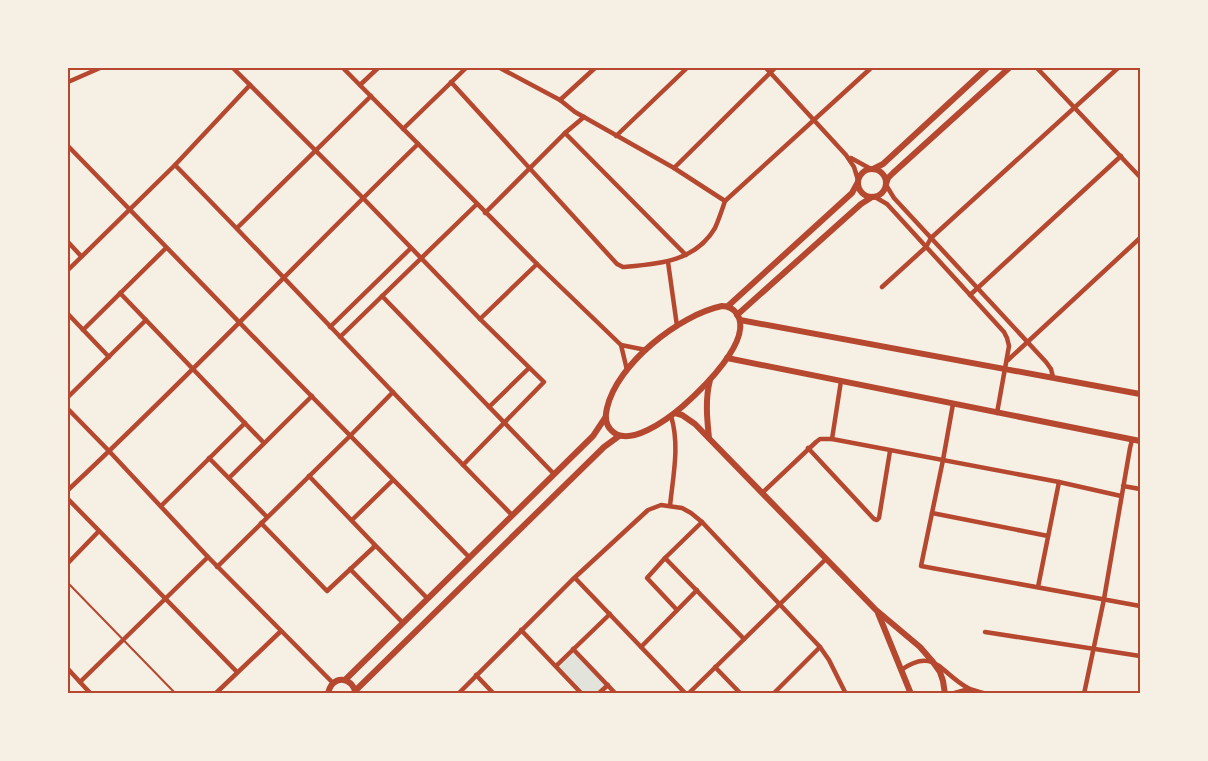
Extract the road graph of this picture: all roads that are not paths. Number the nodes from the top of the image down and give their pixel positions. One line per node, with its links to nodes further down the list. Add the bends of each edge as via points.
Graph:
1 (99, 68): 16 (street)
2 (232, 68): 18 (street)
3 (343, 68): 19 (street)
4 (378, 68): 19 (street)
5 (466, 68): 17 (street)
6 (503, 68): 21 (street)
7 (595, 68): 21 (street)
8 (687, 68): 27 (street)
9 (775, 68): 15 (street)
10 (871, 68): 24 (street)
11 (987, 68): 36 (street, via 883,164)
12 (1009, 68): 39 (street, via 892,173)
13 (1037, 68): 22 (street)
14 (1119, 68): 22 (street)
15 (768, 70): 24 (street); 35 (street)
16 (68, 82)
17 (451, 82): 25 (street); 34 (street)
18 (250, 85): 30 (street); 33 (street)
19 (360, 85): 20 (street)
20 (371, 96): 25 (street); 30 (street)
21 (560, 100): 23 (street)
22 (1075, 106): 32 (street); 47 (street)
23 (584, 117): 26 (street); 27 (street)
24 (814, 120): 31 (street); 42 (street)
25 (403, 129): 28 (street)
26 (565, 132): 34 (street); 53 (street)
27 (616, 136): 35 (street)
28 (418, 144): 41 (street); 43 (street)
29 (68, 146): 44 (street)
30 (314, 150): 41 (street); 46 (street)
31 (846, 155): 36 (street); 38 (street)
32 (1121, 156): 37 (street); 61 (street)
33 (175, 165): 44 (street); 46 (street)
34 (530, 168): 45 (street); 56 (street, via 618,265)
35 (674, 168): 42 (street)
36 (872, 169): 38 (street, via 862,172); 39 (street, via 883,173)
37 (1140, 177)
38 (858, 181): 40 (street, via 862,193); 65 (street, via 852,193)
39 (886, 185): 40 (street); 47 (street)
40 (874, 197): 50 (street, via 887,204); 67 (street, via 861,204)
41 (363, 198): 52 (street); 59 (street)
42 (725, 201): 53 (street, via 714,229)
43 (477, 204): 45 (street); 55 (street)
44 (130, 209): 51 (street); 54 (street)
45 (485, 213): 57 (street)
46 (237, 228): 59 (street)
47 (932, 238): 50 (street); 61 (street)
48 (1140, 238): 75 (street)
49 (68, 242): 54 (street)
50 (926, 247): 60 (street); 63 (street)
51 (166, 248): 62 (street); 70 (street)
52 (411, 248): 55 (street); 72 (street)
53 (686, 255): 56 (street)
54 (81, 256): 58 (street)
55 (421, 258): 64 (street); 68 (street)
56 (668, 261): 71 (street)
57 (537, 264): 68 (street); 76 (street)
58 (68, 270)
59 (285, 278): 70 (street); 72 (street)
60 (882, 287)
61 (978, 288): 63 (street); 75 (street)
62 (120, 293): 69 (street); 73 (street)
63 (970, 295): 80 (street, via 1004,332 1009,346)
64 (382, 296): 74 (street); 93 (street)
65 (728, 306): 67 (street); 71 (street, via 715,307)
66 (68, 314): 73 (street)
67 (739, 318): 79 (street, via 738,339); 83 (street)
68 (480, 319): 81 (street)
69 (146, 320): 78 (street); 82 (street)
70 (240, 322): 82 (street); 90 (street)
71 (677, 326): 77 (street)
72 (330, 327): 74 (street)
73 (83, 330): 78 (street)
74 (340, 337): 88 (street)
75 (1027, 341): 80 (street); 85 (street, via 1046,362)
76 (621, 345): 77 (street); 84 (street)
77 (646, 350): 84 (street)
78 (109, 357): 91 (street)
79 (727, 358): 86 (street); 87 (street)
80 (1007, 360): 83 (street)
81 (529, 368): 93 (street); 99 (street, via 544,382)
82 (193, 369): 98 (street); 108 (street)
83 (1005, 369): 85 (street); 95 (street)
84 (627, 370): 97 (street, via 610,397)
85 (1053, 377): 89 (street)
86 (710, 379): 96 (street); 102 (street)
87 (841, 381): 92 (street); 103 (street)
88 (393, 392): 100 (street); 112 (street)
89 (1140, 394)
90 (312, 396): 100 (street); 106 (street)
91 (68, 397)
92 (953, 404): 95 (street); 111 (street)
93 (489, 407): 99 (street)
94 (68, 409): 108 (street)
95 (997, 413): 104 (street)
96 (673, 415): 101 (street, via 642,432); 102 (street, via 682,415 695,423); 125 (street, via 676,446)
97 (606, 418): 101 (street, via 610,429); 113 (street)
98 (244, 423): 106 (street); 110 (street)
99 (504, 423): 112 (street); 113 (street)
100 (350, 436): 114 (street); 116 (street)
101 (620, 436): 177 (street, via 604,447)
102 (709, 439): 121 (street)
103 (832, 439): 107 (street, via 820,439); 109 (street)
104 (1132, 440): 105 (street); 118 (street)
105 (1140, 441)
106 (264, 443): 115 (street)
107 (808, 448): 109 (street, via 876,520); 121 (street)
108 (109, 451): 120 (street); 124 (street)
109 (890, 451): 111 (street)
110 (209, 458): 115 (street); 124 (street)
111 (944, 460): 117 (street); 126 (street)
112 (463, 465): 127 (street)
113 (554, 474): 127 (street)
114 (309, 476): 128 (street); 129 (street)
115 (229, 478): 128 (street)
116 (393, 480): 129 (street); 136 (street)
117 (1059, 482): 122 (street); 133 (street)
118 (1123, 486): 119 (street); 122 (street)
119 (1140, 489)
120 (68, 490)
121 (762, 494): 138 (street)
122 (1121, 496): 148 (street)
123 (68, 499): 132 (street)
124 (161, 506): 135 (street)
125 (670, 506): 130 (street, via 687,510); 142 (street, via 648,510)
126 (932, 513): 133 (street); 144 (street, via 921,566)
127 (512, 514): 136 (street)
128 (267, 517): 131 (street)
129 (352, 520): 134 (street)
130 (702, 522): 137 (street); 149 (street)
131 (261, 523): 140 (street); 141 (street, via 327,591)
132 (99, 531): 139 (street); 147 (street)
133 (1048, 536): 144 (street)
134 (375, 545): 141 (street); 146 (street)
135 (208, 557): 140 (street); 147 (street)
136 (470, 557): 146 (street)
137 (665, 558): 145 (street); 151 (street, via 647,579)
138 (826, 559): 149 (street); 152 (street)
139 (68, 563)
140 (218, 567): 156 (street)
141 (350, 569): 154 (street)
142 (574, 578): 153 (street); 155 (street)
143 (68, 583): 158 (lane)
144 (1038, 587): 148 (street)
145 (697, 590): 151 (street); 159 (street)
146 (427, 598): 154 (street)
147 (165, 599): 158 (street); 170 (street)
148 (1104, 599): 150 (street); 162 (street)
149 (779, 604): 159 (street); 160 (street)
150 (1140, 606)
151 (677, 610): 161 (street)
152 (876, 610): 165 (street); 169 (street)
153 (610, 614): 161 (street); 163 (street)
154 (403, 623): 172 (street)
155 (521, 630): 166 (street); 171 (street)
156 (281, 631): 170 (street); 174 (street)
157 (985, 632): 162 (street)
158 (124, 639): 173 (street); 179 (lane)
159 (744, 639): 167 (street)
160 (820, 646): 189 (street); 190 (street)
161 (641, 647): 187 (street)
162 (1094, 648): 164 (street); 195 (street)
163 (573, 649): 166 (street); 175 (street)
164 (1140, 656)
165 (933, 662): 169 (street, via 917,661); 176 (street); 192 (street)
166 (556, 666): 184 (street)
167 (715, 667): 187 (street); 188 (street)
168 (68, 669): 173 (street)
169 (901, 670): 191 (street)
170 (237, 672): 180 (street)
171 (476, 675): 182 (street); 183 (street)
172 (345, 680): 174 (street); 177 (street)
173 (80, 682): 178 (street)
174 (333, 683): 181 (street)
175 (608, 685): 185 (street); 186 (street)
176 (969, 689): 193 (street); 194 (street)
177 (356, 692)
178 (91, 693)
179 (176, 693)
180 (215, 693)
181 (328, 693)
182 (458, 693)
183 (494, 693)
184 (582, 693)
185 (598, 693)
186 (616, 693)
187 (687, 693)
188 (741, 693)
189 (773, 693)
190 (846, 693)
191 (911, 693)
192 (945, 693)
193 (951, 693)
194 (987, 693)
195 (1084, 693)

